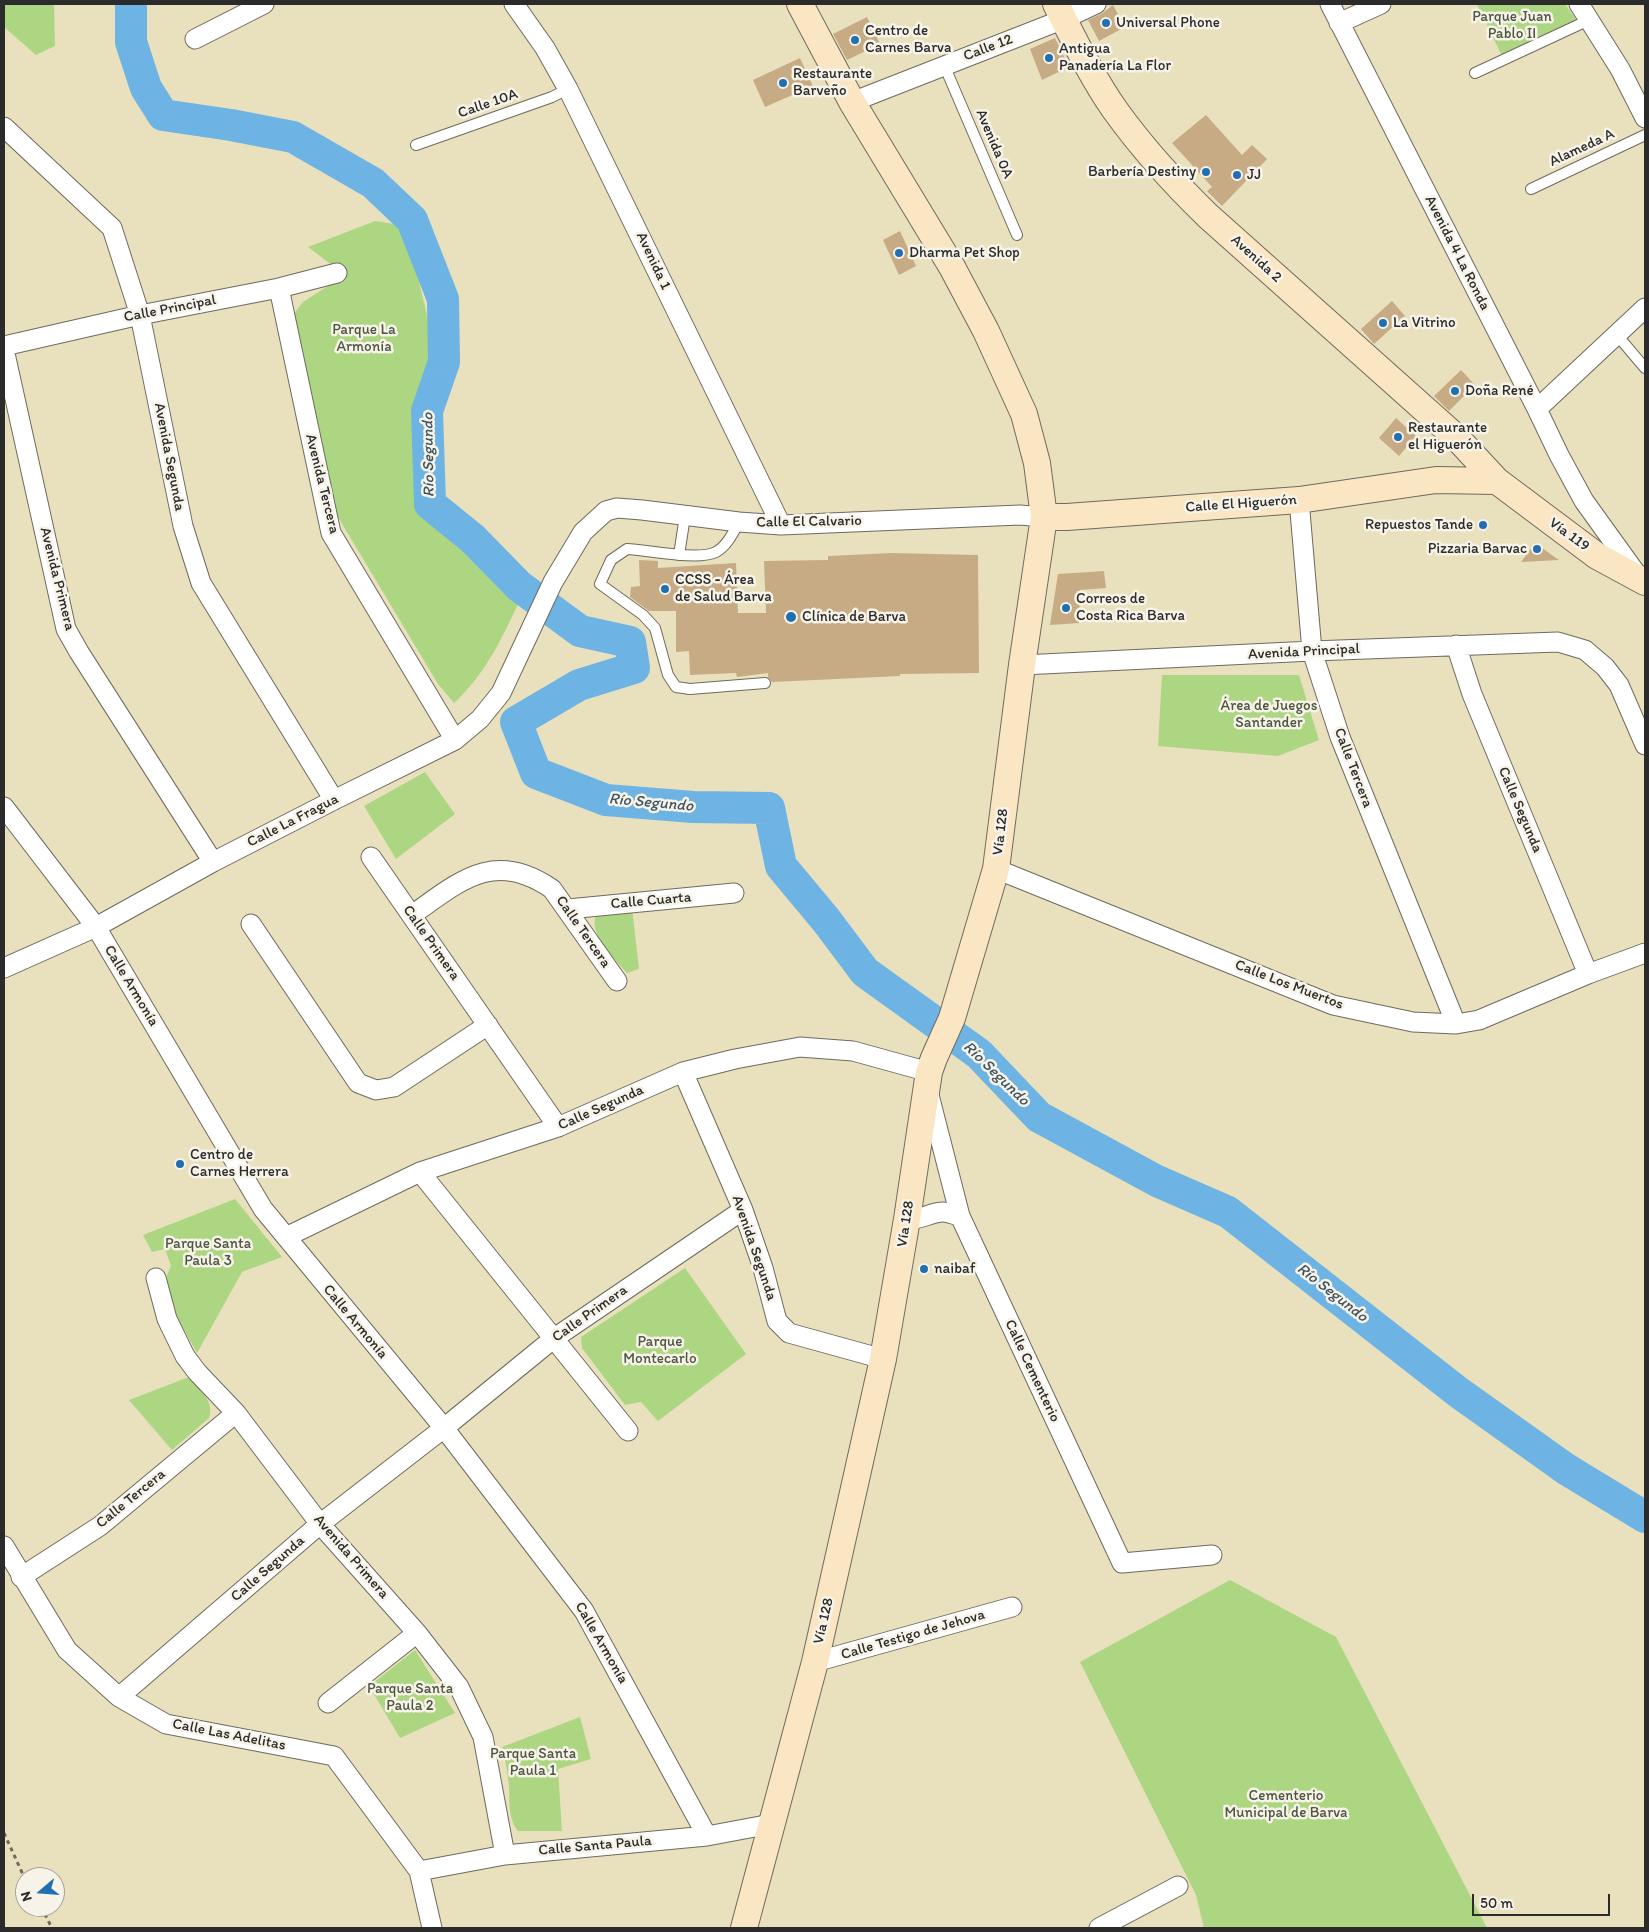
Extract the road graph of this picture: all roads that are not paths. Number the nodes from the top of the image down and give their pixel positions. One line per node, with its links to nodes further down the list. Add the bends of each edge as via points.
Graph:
1 (264, 4): 11 (street)
2 (514, 4): 14 (street, Avenida 1, via 545,48)
3 (800, 4): 15 (main road, Vía 128)
4 (1096, 4): 8 (street, Calle 12)
5 (1330, 4): 10 (street, Avenida 4 La Ronda)
6 (1381, 4): 10 (street)
7 (1578, 4): 9 (street)
8 (1060, 11): 12 (street, Calle 12); 31 (main road, Avenida 2, via 1114,108 1169,178)
9 (1589, 20): 13 (lane); 16 (street, via 1620,69)
10 (1339, 23): 30 (street, Avenida 4 La Ronda)
11 (195, 39)
12 (944, 65): 15 (street, Calle 12); 21 (lane, Avenida 0A)
13 (1475, 73)
14 (568, 89): 19 (lane, Calle 10A); 39 (street, Avenida 1)
15 (852, 102): 37 (main road, Vía 128, via 952,267 986,330 1024,414 1037,462)
16 (1645, 118)
17 (4, 127): 25 (street, Avenida Segunda, via 112,228)
18 (1645, 135): 20 (lane, Alameda A)
19 (416, 145)
20 (1531, 189)
21 (1017, 234)
22 (337, 273): 23 (street, Calle Principal)
23 (279, 288): 25 (street, Calle Principal); 48 (street, Avenida Tercera, via 331,533)
24 (1645, 308): 26 (street)
25 (140, 314): 27 (street, Calle Principal); 50 (street, Avenida Segunda, via 183,526 201,583)
26 (1617, 334): 29 (lane); 30 (street)
27 (4, 346)
28 (4, 350): 53 (street, Avenida Primera, via 66,629)
29 (1645, 368)
30 (1537, 409): 35 (street, Avenida 4 La Ronda)
31 (1458, 439): 32 (main road, Calle El Higuerón, via 1462,464 1456,472); 33 (main road, Avenida 2)
32 (1436, 480): 33 (main road, Calle El Higuerón); 34 (main road, Calle El Higuerón)
33 (1497, 481): 40 (main road, Vía 119)
34 (1299, 500): 37 (main road, Calle El Higuerón); 45 (street, Calle Tercera)
35 (1584, 501): 40 (street, via 1582,517); 42 (street, Avenida 4 La Ronda)
36 (685, 516): 38 (street, Calle El Calvario); 41 (lane); 43 (street, Calle El Calvario, via 617,508 606,511 583,532)
37 (1044, 517): 39 (street, Calle El Calvario, via 1020,515); 46 (main road, Vía 128)
38 (740, 522): 39 (street, Calle El Calvario); 41 (lane, via 717,552)
39 (781, 525)
40 (1562, 531): 42 (main road, Vía 119, via 1597,556)
41 (678, 555): 47 (lane, via 627,549 611,560 600,584 643,615 655,628 668,675 676,687 690,689)
42 (1643, 581)
43 (533, 623): 48 (street, Calle La Fragua, via 501,693 480,719)
44 (1456, 645): 45 (street, Avenida Principal); 49 (street, Avenida Principal, via 1558,642 1585,650 1619,685); 62 (street, Calle Segunda, via 1472,694)
45 (1312, 651): 46 (street, Avenida Principal); 64 (street, Calle Tercera, via 1340,738)
46 (1022, 665): 54 (main road, Vía 128)
47 (765, 683)
48 (456, 740): 50 (street, Calle La Fragua)
49 (1645, 745)
50 (334, 800): 53 (street, Calle La Fragua)
51 (4, 807): 59 (street, Calle Armonía)
52 (371, 857): 57 (street, Calle Primera)
53 (214, 862): 59 (street, Calle La Fragua)
54 (996, 869): 64 (street, Calle Los Muertos, via 1333,1005 1413,1022); 67 (main road, Vía 128, via 952,1018)
55 (734, 894): 56 (street, Calle Cuarta)
56 (568, 909): 57 (street, Calle Tercera, via 552,889 537,879 523,872 502,870 481,872 459,882); 63 (street, Calle Tercera)
57 (412, 915): 65 (street, Calle Primera)
58 (251, 924): 65 (street, via 358,1083 376,1090 394,1087)
59 (96, 927): 61 (street, Calle La Fragua); 73 (street, Calle Armonía, via 263,1209)
60 (1645, 953): 62 (street, Calle Los Muertos)
61 (4, 968)
62 (1588, 974): 64 (street, Calle Los Muertos, via 1479,1020)
63 (617, 981)
64 (1456, 1024)
65 (488, 1025): 68 (street, Calle Primera)
66 (683, 1072): 67 (street, Calle Segunda, via 800,1047 853,1051); 68 (street, Calle Segunda); 70 (street, Avenida Segunda)
67 (930, 1072): 71 (street, Calle Cementerio); 72 (main road, Vía 128)
68 (558, 1127): 69 (street, Calle Segunda)
69 (420, 1172): 73 (street, Calle Segunda); 75 (street)
70 (743, 1210): 75 (street, Calle Primera); 76 (street, Avenida Segunda, via 777,1321 790,1333)
71 (960, 1216): 72 (street, via 943,1212); 82 (street, Calle Cementerio, via 1122,1563)
72 (908, 1219): 76 (main road, Vía 128)
73 (286, 1237): 78 (street, Calle Armonía)
74 (156, 1278): 77 (street, Avenida Primera, via 167,1319 185,1356)
75 (553, 1339): 78 (street, Calle Primera); 79 (street)
76 (882, 1359): 86 (main road, Vía 128)
77 (236, 1413): 80 (street, Avenida Primera); 83 (street, Calle Tercera, via 100,1526)
78 (444, 1428): 80 (street, Calle Segunda); 90 (street, Calle Armonía, via 584,1611)
79 (628, 1431)
80 (320, 1524): 85 (street, Avenida Primera); 87 (street, Calle Segunda)
81 (4, 1546): 83 (street, Calle Las Adelitas)
82 (1212, 1555)
83 (21, 1577): 87 (street, Calle Las Adelitas, via 67,1650)
84 (1012, 1607): 86 (street, Calle Testigo de Jehova)
85 (417, 1633): 88 (street); 91 (street, Avenida Primera, via 459,1686 483,1737)
86 (815, 1662): 89 (main road, Vía 128)
87 (119, 1697): 92 (street, Calle Las Adelitas, via 166,1724 334,1756)
88 (328, 1702)
89 (771, 1824): 90 (street, Calle Santa Paula); 95 (main road, Vía 128)
90 (707, 1836): 91 (street, Calle Santa Paula)
91 (505, 1855): 92 (street, Calle Santa Paula)
92 (419, 1871): 94 (street, Calle Las Adelitas)
93 (1178, 1886): 96 (street)
94 (432, 1928)
95 (744, 1928)
96 (1099, 1928)

